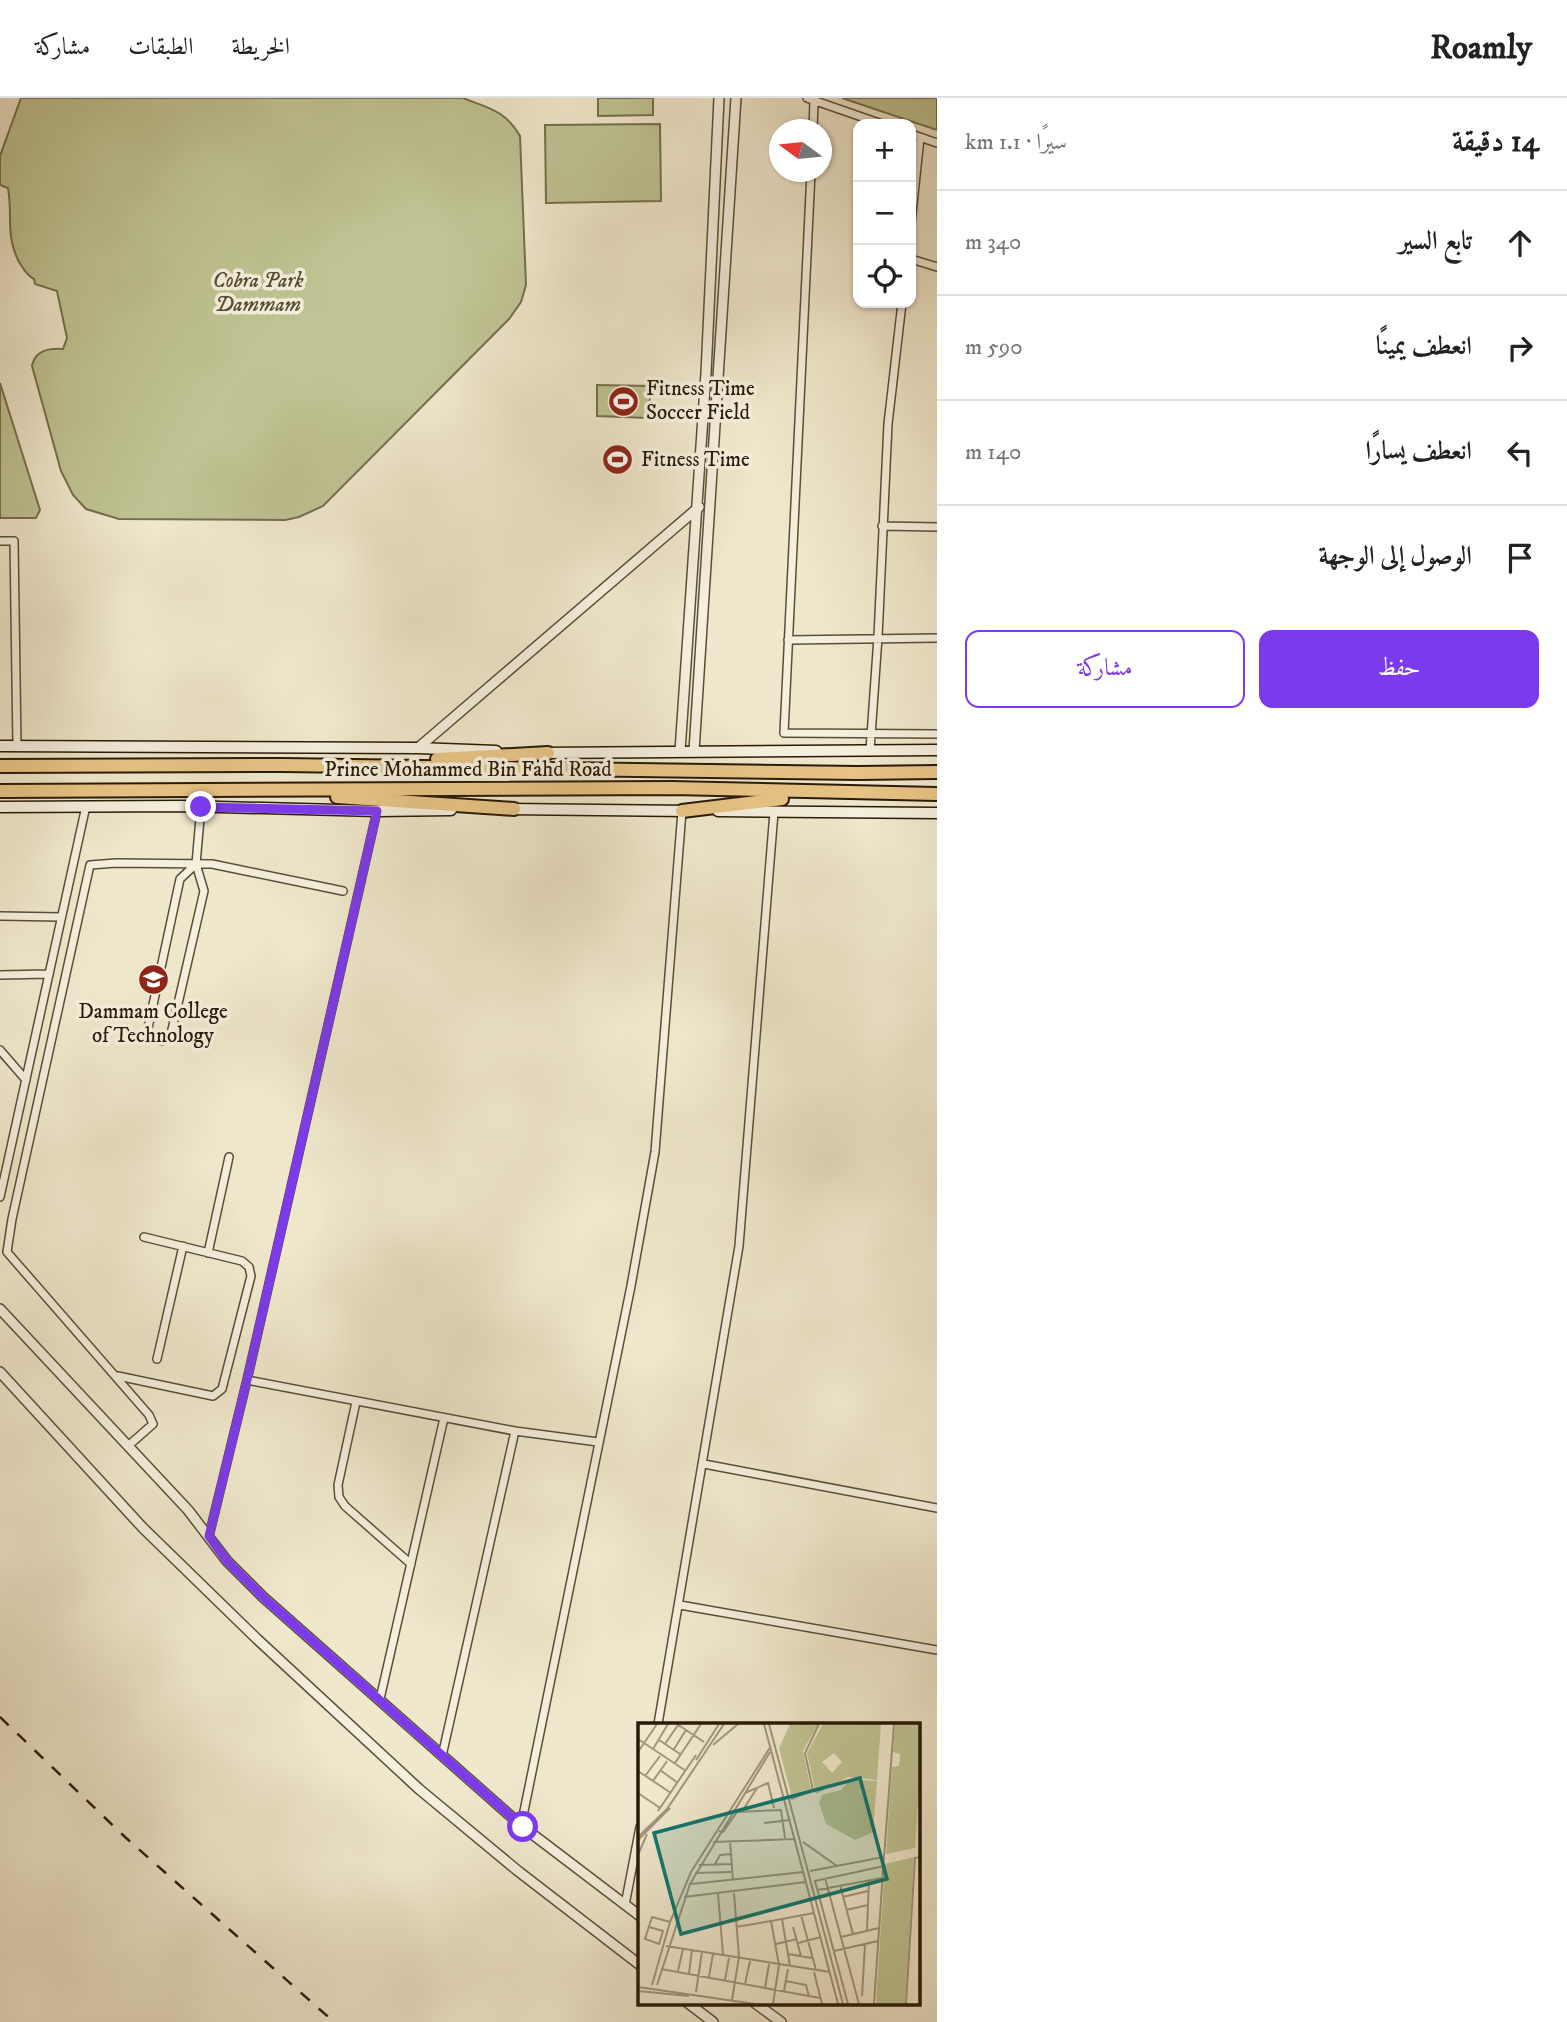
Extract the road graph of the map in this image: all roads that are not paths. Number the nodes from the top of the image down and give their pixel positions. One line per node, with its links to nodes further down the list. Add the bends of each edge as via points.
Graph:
1 (719, 98): 15 (street)
2 (736, 98): 14 (street)
3 (811, 99): 4 (street); 5 (street)
4 (812, 119)
5 (868, 119)
6 (916, 136): 7 (street)
7 (920, 138): 8 (street); 10 (street)
8 (937, 144)
9 (811, 182): 21 (street)
10 (915, 182)
11 (916, 261): 12 (street)
12 (937, 267)
13 (901, 308): 16 (street)
14 (710, 502): 15 (street); 30 (street)
15 (696, 509): 26 (street); 29 (street)
16 (882, 526): 17 (street); 19 (street)
17 (937, 527)
18 (0, 541): 25 (street, via 14,541)
19 (878, 637): 20 (street); 21 (street); 23 (street)
20 (937, 638)
21 (788, 639): 23 (street, via 784,733)
22 (937, 734): 23 (street)
23 (871, 735): 27 (street)
24 (0, 746): 25 (main road)
25 (17, 746): 26 (main road)
26 (418, 748): 31 (main road)
27 (870, 750): 28 (main road); 30 (main road)
28 (937, 750)
29 (680, 751): 30 (main road); 31 (main road)
30 (694, 751)
31 (548, 753): 32 (highway)
32 (283, 765): 33 (highway, Prince Mohammed Bin Fahd Road); 34 (highway, Prince Mohammed Bin Fahd Road)
33 (0, 766)
34 (937, 772)
35 (228, 790): 36 (highway, Prince Mohammed Bin Fahd Road); 38 (highway, Prince Mohammed Bin Fahd Road, via 672,788); 42 (highway)
36 (0, 791)
37 (937, 793): 38 (highway, Prince Mohammed Bin Fahd Road)
38 (860, 794): 44 (highway)
39 (86, 806): 40 (main road); 41 (main road); 50 (street)
40 (0, 807)
41 (201, 807): 43 (main road); 47 (street)
42 (514, 809): 43 (main road); 44 (main road)
43 (377, 811): 64 (street)
44 (681, 811): 45 (main road); 68 (street, via 655,1152)
45 (774, 812): 46 (main road); 70 (street, via 739,1246)
46 (937, 813)
47 (196, 864): 47 (street, via 180,879 148,1028 150,1038 162,1041 171,1034 204,891); 48 (street); 63 (street, via 90,865 10,1230 7,1252)
48 (343, 891)
49 (0, 916): 50 (street)
50 (61, 917): 51 (street)
51 (49, 974): 52 (street); 54 (street)
52 (0, 975)
53 (0, 1050): 54 (street)
54 (26, 1080): 56 (street)
55 (229, 1157): 59 (street)
56 (0, 1195)
57 (144, 1237): 58 (street)
58 (183, 1245): 59 (street); 61 (street)
59 (208, 1253): 63 (street, via 242,1261 251,1276 222,1389 213,1396)
60 (0, 1309): 69 (street)
61 (157, 1359)
62 (0, 1372): 83 (street, via 143,1528 338,1714 429,1797)
63 (118, 1376): 69 (street, via 153,1424)
64 (247, 1380): 65 (street); 72 (street)
65 (356, 1402): 66 (street); 73 (street, via 340,1497)
66 (444, 1418): 67 (street); 73 (street)
67 (515, 1431): 68 (street); 78 (street)
68 (598, 1442): 79 (street)
69 (128, 1446): 72 (street)
70 (704, 1464): 71 (street); 74 (street)
71 (937, 1507)
72 (209, 1536): 76 (street, via 263,1597)
73 (411, 1564): 76 (street)
74 (680, 1605): 75 (street); 77 (street)
75 (937, 1650)
76 (380, 1699): 78 (street)
77 (658, 1723)
78 (442, 1756): 79 (street)
79 (523, 1827): 81 (street)
80 (638, 1833): 81 (street)
81 (625, 1905): 82 (street)
82 (638, 1915)
83 (638, 1964)
84 (689, 2004): 86 (street)
85 (757, 2004): 87 (street); 88 (street)
86 (713, 2022)
87 (766, 2022)
88 (781, 2022)

